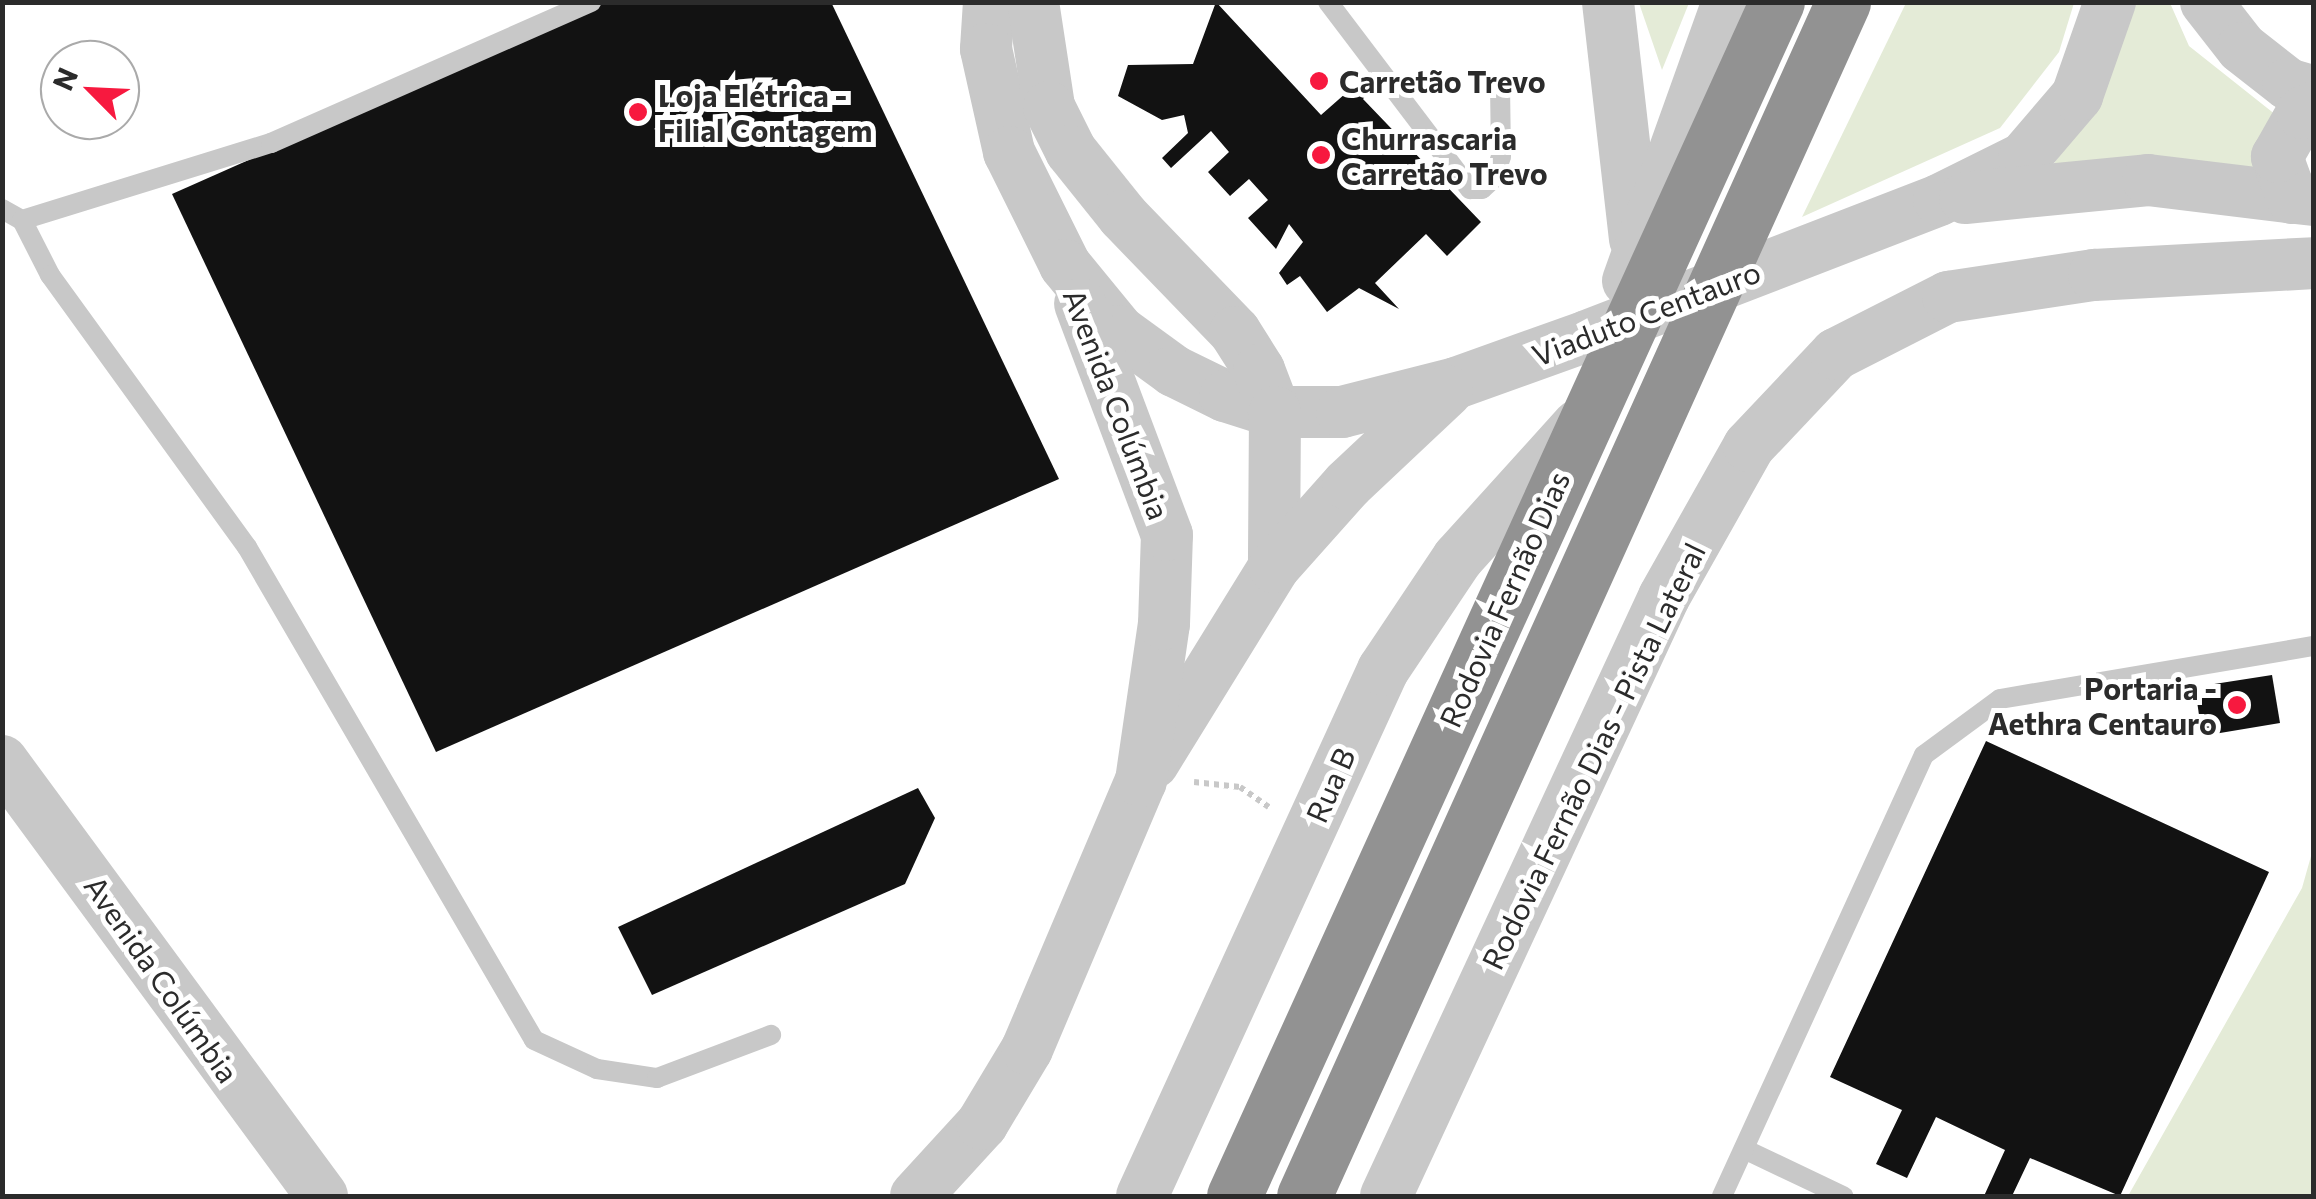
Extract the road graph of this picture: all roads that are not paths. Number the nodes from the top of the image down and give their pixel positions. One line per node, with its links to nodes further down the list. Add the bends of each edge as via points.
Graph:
1 (591, 2): 19 (lane, via 272,143)
2 (989, 2): 22 (street, via 986,49 1009,152)
3 (1032, 2): 24 (street, via 1049,107 1072,151 1122,216 1235,332)
4 (1328, 2): 12 (lane, via 1470,189 1482,190 1494,178 1501,156)
5 (1608, 2): 20 (street)
6 (1728, 2): 20 (street)
7 (1777, 2): 25 (highway, Rodovia Fernão Dias)
8 (1843, 2): 13 (highway, Rodovia Fernão Dias)
9 (1861, 2): 13 (highway)
10 (2110, 2): 17 (street, via 2078,96 2024,158)
11 (2206, 2): 14 (street, via 2242,48 2288,84)
12 (1500, 85)
13 (1804, 90): 36 (highway, Rodovia Fernão Dias)
14 (2314, 92)
15 (2314, 107): 16 (street, via 2302,113 2277,157)
16 (2303, 199): 17 (street, via 2148,180)
17 (1939, 200): 23 (street, Viaduto Centauro)
18 (2, 210): 19 (lane)
19 (22, 220): 30 (lane, via 50,276 247,547 534,1040 597,1068 656,1078)
20 (1636, 254): 25 (street)
21 (2314, 263): 37 (street, Rodovia Fernão Dias - Pista Lateral, via 2094,275 1948,297 1836,354 1749,446 1664,596)
22 (1064, 266): 24 (street, via 1119,331 1174,372); 29 (street, Avenida Colúmbia, via 1166,535)
23 (1467, 380): 24 (street, Viaduto Centauro, via 1342,412); 26 (street, Avenida Colúmbia, via 1348,484)
24 (1275, 412): 26 (street)
25 (1586, 416): 34 (street, Rua B, via 1458,558 1383,670); 35 (highway, Rodovia Fernão Dias)
26 (1274, 567): 29 (street, Avenida Colúmbia)
27 (2314, 646): 31 (lane, via 2000,699 1924,756)
28 (2, 761): 33 (street, Avenida Colúmbia)
29 (1162, 783): 32 (street, Avenida Colúmbia, via 982,1124)
30 (770, 1035)
31 (1744, 1149): 38 (lane); 39 (lane)
32 (925, 1191)
33 (322, 1196)
34 (1142, 1196)
35 (1234, 1196)
36 (1304, 1196)
37 (1386, 1196)
38 (1722, 1196)
39 (1844, 1196)

